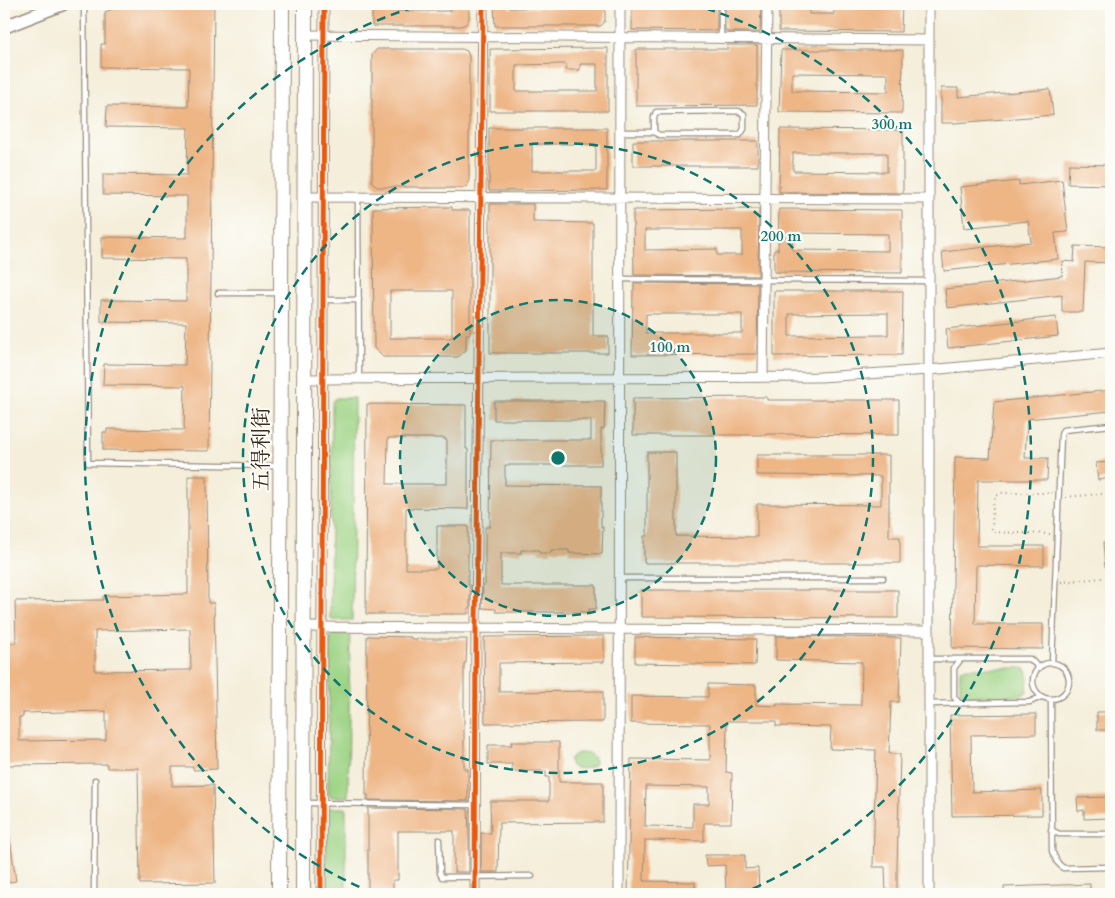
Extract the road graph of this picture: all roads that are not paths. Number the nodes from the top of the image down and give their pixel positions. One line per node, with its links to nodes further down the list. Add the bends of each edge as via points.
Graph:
1 (63, 4): 11 (street)
2 (84, 4): 44 (lane, via 88,463)
3 (282, 4): 32 (main road, 五得利街)
4 (306, 4): 12 (main road, 五得利街)
5 (324, 4): 13 (street)
6 (483, 4): 14 (street)
7 (620, 4): 15 (street)
8 (721, 4): 16 (lane)
9 (767, 4): 17 (street)
10 (929, 4): 18 (street)
11 (4, 27)
12 (305, 35): 13 (street); 21 (main road, 五得利街)
13 (324, 35): 14 (street); 22 (street)
14 (482, 37): 15 (street); 24 (street)
15 (621, 38): 16 (street); 19 (street)
16 (721, 38): 17 (street)
17 (766, 39): 18 (street); 26 (street)
18 (929, 40): 27 (street)
19 (621, 132): 20 (lane); 25 (street)
20 (654, 132): 20 (lane, via 656,112 738,111 744,114 744,130 740,134 659,135)
21 (305, 197): 22 (street); 40 (main road, 五得利街)
22 (323, 197): 23 (street); 33 (street)
23 (358, 197): 24 (street); 34 (lane)
24 (481, 198): 25 (street); 38 (street)
25 (621, 198): 26 (street); 28 (street)
26 (765, 199): 27 (street); 29 (street)
27 (929, 199): 30 (street)
28 (620, 280): 29 (lane); 39 (street)
29 (764, 280): 30 (lane); 37 (street)
30 (929, 281): 36 (street)
31 (218, 293): 32 (lane)
32 (281, 293): 44 (main road, 五得利街)
33 (323, 300): 34 (lane); 41 (street)
34 (359, 300): 42 (lane)
35 (1111, 353): 36 (street)
36 (929, 370): 37 (street); 51 (street)
37 (764, 377): 39 (street)
38 (479, 378): 39 (street); 42 (street); 49 (street)
39 (620, 378): 45 (street)
40 (304, 379): 41 (street); 47 (main road, 五得利街)
41 (323, 379): 42 (street); 48 (street)
42 (359, 379)
43 (1111, 425): 54 (lane, via 1063,430 1061,435)
44 (281, 466): 71 (main road, 五得利街)
45 (620, 578): 46 (lane); 50 (street)
46 (883, 578)
47 (304, 627): 48 (street); 61 (main road, 五得利街)
48 (322, 627): 49 (street); 62 (street)
49 (476, 628): 50 (street); 63 (street)
50 (619, 629): 51 (street); 75 (street)
51 (929, 631): 52 (street)
52 (929, 659): 53 (lane); 58 (street)
53 (961, 659): 55 (lane, via 1030,659); 59 (lane, via 954,668 954,697)
54 (1052, 663): 55 (lane); 57 (lane, via 1064,668 1069,684 1060,697)
55 (1038, 668): 56 (lane, via 1032,683)
56 (1041, 697): 57 (lane); 59 (lane, via 1030,702)
57 (1051, 700): 64 (lane)
58 (929, 704): 59 (lane); 76 (street)
59 (960, 704)
60 (95, 780): 70 (lane)
61 (303, 803): 62 (lane); 72 (main road, 五得利街)
62 (321, 803): 63 (lane); 73 (street)
63 (476, 805): 68 (street)
64 (1051, 830): 65 (lane, via 1059,834); 67 (lane, via 1052,851 1063,868)
65 (1111, 834)
66 (439, 840): 68 (lane, via 442,877)
67 (1111, 868)
68 (476, 876): 69 (lane); 74 (street)
69 (532, 876)
70 (94, 894)
71 (280, 894)
72 (303, 894)
73 (321, 894)
74 (475, 894)
75 (619, 894)
76 (929, 894)

